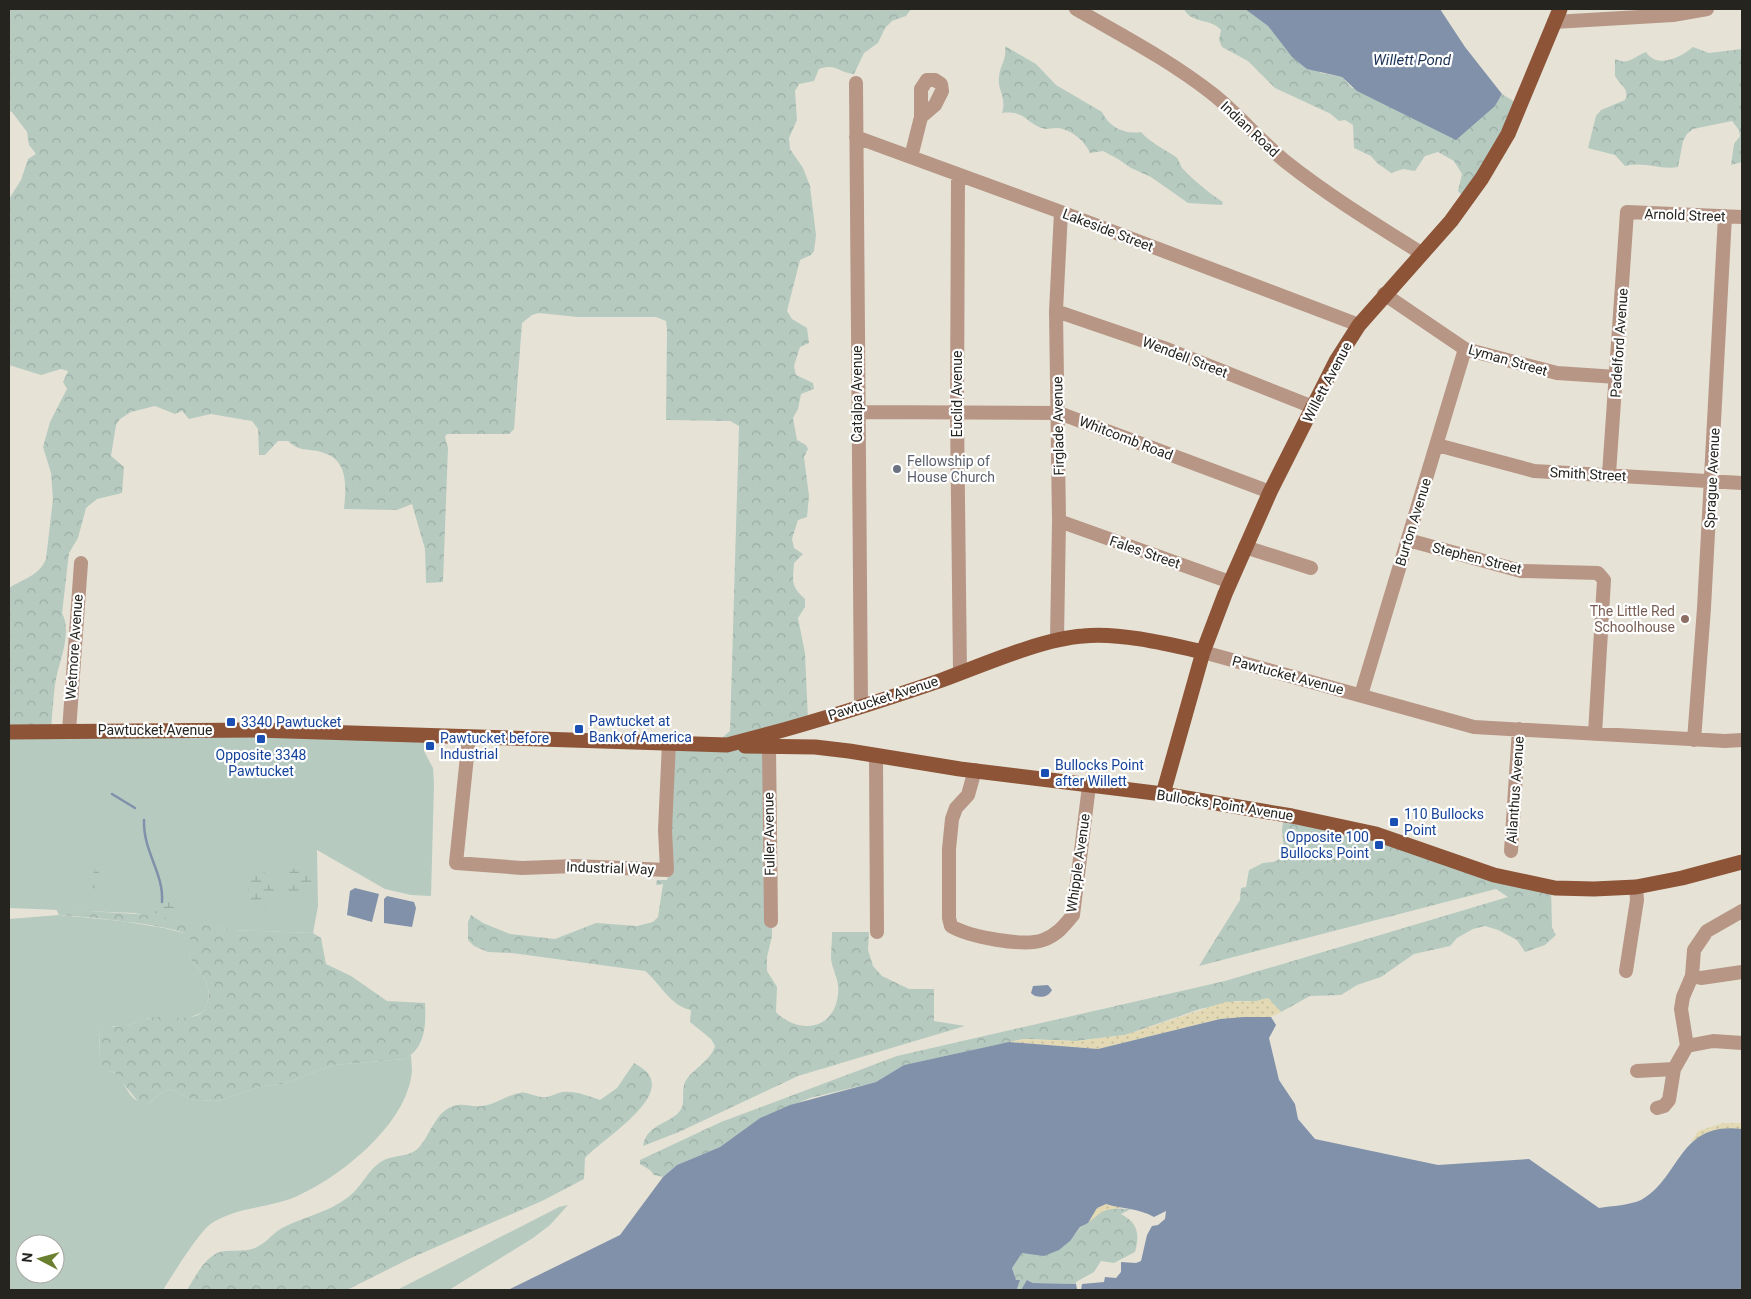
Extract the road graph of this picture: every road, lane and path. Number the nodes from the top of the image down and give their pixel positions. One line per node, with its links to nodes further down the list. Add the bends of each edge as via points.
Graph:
1 (1076, 9): 13 (street, Indian Road, via 1136,41 1213,94 1284,160 1339,202)
2 (1707, 9): 3 (street, via 1673,15)
3 (1557, 16): 13 (main road, Willett Avenue, via 1508,134 1482,178)
4 (856, 84): 6 (street, Catalpa Avenue)
5 (921, 117): 7 (street)
6 (856, 137): 7 (street, Lakeside Street); 20 (street, Catalpa Avenue)
7 (911, 157): 8 (street, Lakeside Street)
8 (958, 175): 9 (street, Lakeside Street); 21 (street, Euclid Avenue)
9 (1061, 212): 15 (street, Firglade Avenue); 16 (street, Lakeside Street)
10 (1627, 212): 11 (street, Arnold Street); 18 (street, Padelford Avenue)
11 (1725, 216): 12 (street, Arnold Street); 25 (street, Sprague Avenue)
12 (1742, 217)
13 (1421, 253): 14 (main road, Willett Avenue)
14 (1384, 294): 16 (main road, Willett Avenue); 17 (street, Lyman Street)
15 (1056, 311): 19 (street, Wendell Street, via 1164,348); 22 (street, Firglade Avenue)
16 (1359, 326): 19 (main road, Willett Avenue, via 1336,361)
17 (1465, 349): 18 (street, Lyman Street, via 1557,373); 23 (street, Burton Avenue)
18 (1617, 377): 24 (street, Padelford Avenue)
19 (1313, 407): 27 (main road, Willett Avenue)
20 (857, 412): 21 (street, Whitcomb Road); 38 (street, Catalpa Avenue)
21 (957, 412): 22 (street, Whitcomb Road); 36 (street, Euclid Avenue)
22 (1059, 413): 27 (street, Whitcomb Road); 28 (street, Firglade Avenue)
23 (1437, 445): 24 (street, Smith Street, via 1534,472); 29 (street, Burton Avenue)
24 (1609, 474): 25 (street, Smith Street)
25 (1712, 481): 26 (street, Smith Street); 45 (street, Sprague Avenue)
26 (1742, 483)
27 (1270, 492): 30 (main road, Willett Avenue)
28 (1059, 521): 33 (street, Fales Street); 34 (street, Firglade Avenue)
29 (1408, 540): 37 (street, Burton Avenue); 43 (street, Stephen Street, via 1521,571 1598,573 1604,580)
30 (1245, 547): 32 (street); 33 (main road, Willett Avenue)
31 (81, 563): 41 (street, Wetmore Avenue)
32 (1311, 568)
33 (1230, 582): 35 (main road, Willett Avenue)
34 (1057, 640): 35 (main road, Pawtucket Avenue, via 1093,635 1152,641); 36 (main road, Pawtucket Avenue)
35 (1204, 652): 37 (street, Pawtucket Avenue); 54 (main road, Willett Avenue)
36 (960, 673): 38 (main road, Pawtucket Avenue)
37 (1361, 694): 40 (street, Pawtucket Avenue, via 1474,727)
38 (860, 705): 39 (main road, Pawtucket Avenue)
39 (813, 720): 47 (main road, Pawtucket Avenue); 50 (main road)
40 (1519, 729): 43 (street, Pawtucket Avenue); 55 (street, Ailanthus Avenue)
41 (69, 730): 42 (main road, Pawtucket Avenue); 44 (main road, Pawtucket Avenue, via 257,730)
42 (9, 732)
43 (1596, 734): 45 (street, Pawtucket Avenue)
44 (469, 736): 48 (main road, Pawtucket Avenue); 48 (street, Industrial Way, via 456,863 522,868 575,866 667,870 665,830)
45 (1694, 740): 46 (street, Pawtucket Avenue)
46 (1742, 740)
47 (769, 741): 49 (main road, Bullocks Point Avenue); 50 (main road, Bullocks Point Avenue); 59 (street, Fuller Avenue)
48 (669, 742): 49 (main road, Pawtucket Avenue)
49 (727, 745)
50 (815, 747): 51 (main road, Bullocks Point Avenue)
51 (876, 755): 52 (main road, Bullocks Point Avenue); 60 (street)
52 (975, 770): 53 (main road, Bullocks Point Avenue); 53 (street, Whipple Avenue, via 968,795 956,808 952,819 949,918 951,926 960,932 999,940 1033,943 1042,940 1061,930 1073,915)
53 (1088, 786): 54 (main road, Bullocks Point Avenue)
54 (1163, 794): 57 (main road, Bullocks Point Avenue, via 1376,834 1526,883 1573,889)
55 (1511, 851)
56 (1742, 862): 57 (main road, Bullocks Point Avenue)
57 (1636, 887): 61 (street, via 1637,900)
58 (1742, 911): 63 (street, via 1707,931 1699,940 1694,950)
59 (771, 921)
60 (878, 932)
61 (1626, 971)
62 (1742, 972): 63 (street, via 1701,978)
63 (1692, 976): 65 (street, via 1682,997 1681,1009)
64 (1742, 1043): 65 (street, via 1713,1040)
65 (1687, 1046): 66 (street)
66 (1674, 1069): 67 (street); 68 (street, via 1669,1100)
67 (1637, 1071)
68 (1657, 1108)

